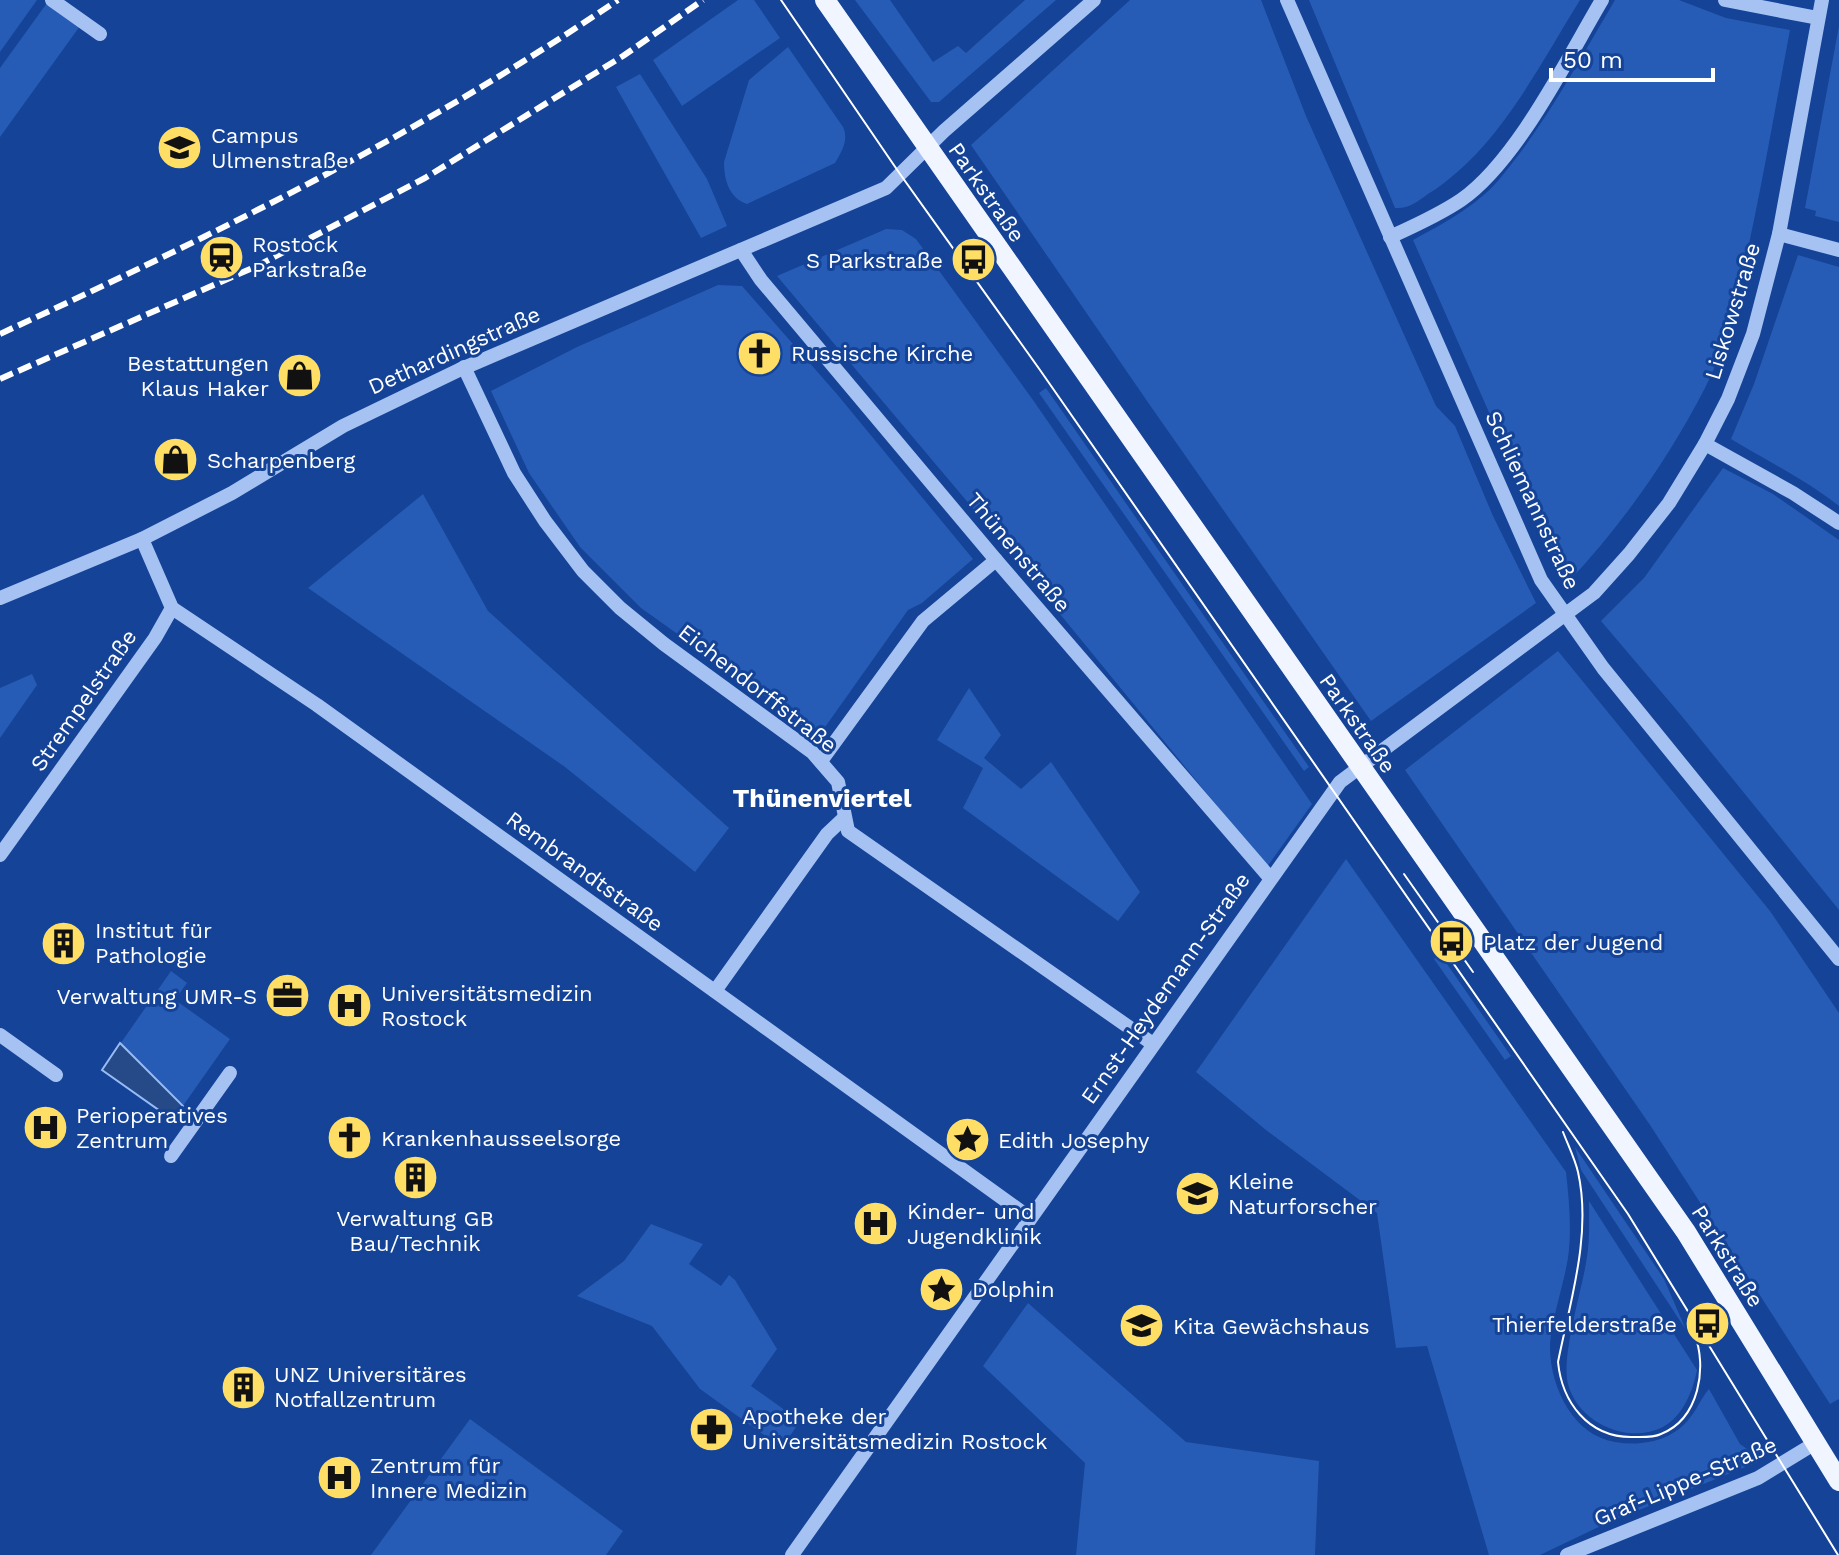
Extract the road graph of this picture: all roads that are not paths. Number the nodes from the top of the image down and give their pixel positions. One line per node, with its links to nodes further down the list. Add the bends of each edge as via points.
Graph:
1 (52, 0): 9 (street)
2 (825, 0): 10 (main road, Parkstraße)
3 (1094, 0): 10 (street, Dethardingstraße)
4 (1287, 0): 12 (street, Schliemannstraße)
5 (1602, 0): 12 (street, via 1494,171 1463,199)
6 (1725, 0): 8 (street)
7 (1822, 0): 8 (street, Liskowstraße)
8 (1818, 18): 11 (street, Liskowstraße)
9 (100, 34)
10 (927, 148): 13 (street, Dethardingstraße, via 886,188); 24 (main road, Parkstraße)
11 (1779, 234): 14 (street); 16 (street, Liskowstraße, via 1753,334)
12 (1390, 237): 22 (street, Schliemannstraße, via 1541,580)
13 (741, 250): 15 (street, Dethardingstraße); 19 (street, Thünenstraße)
14 (1839, 250)
15 (464, 367): 18 (street, Dethardingstraße, via 343,426 232,493); 23 (street, Eichendorffstraße, via 514,473 583,571 664,644)
16 (1705, 444): 17 (street); 22 (street, Liskowstraße, via 1629,554 1594,593)
17 (1839, 523)
18 (142, 539): 20 (street, Dethardingstraße); 21 (street)
19 (996, 560): 23 (street, via 923,621); 27 (street, Thünenstraße)
20 (0, 598)
21 (172, 608): 26 (street, Strempelstraße); 29 (street, Rembrandtstraße, via 317,705)
22 (1564, 615): 24 (street, Liskowstraße); 28 (street, Schliemannstraße)
23 (821, 761): 25 (street, Eichendorffstraße, via 838,782)
24 (1361, 767): 27 (street, Ernst-Heydemann-Straße, via 1340,782); 36 (main road, Parkstraße, via 1686,1232)
25 (844, 818): 29 (street, via 827,834); 31 (street, via 848,831)
26 (0, 855)
27 (1270, 878): 31 (street, Ernst-Heydemann-Straße)
28 (1839, 959)
29 (715, 991): 35 (street, Rembrandtstraße)
30 (0, 1035): 33 (street)
31 (1153, 1044): 35 (street, Ernst-Heydemann-Straße)
32 (230, 1073): 34 (street)
33 (56, 1075)
34 (171, 1156)
35 (1030, 1218): 38 (street, Ernst-Heydemann-Straße)
36 (1817, 1442): 37 (main road, Parkstraße); 39 (street, Graf-Lippe-Straße, via 1758,1478)
37 (1839, 1481)
38 (792, 1555)
39 (1567, 1555)

